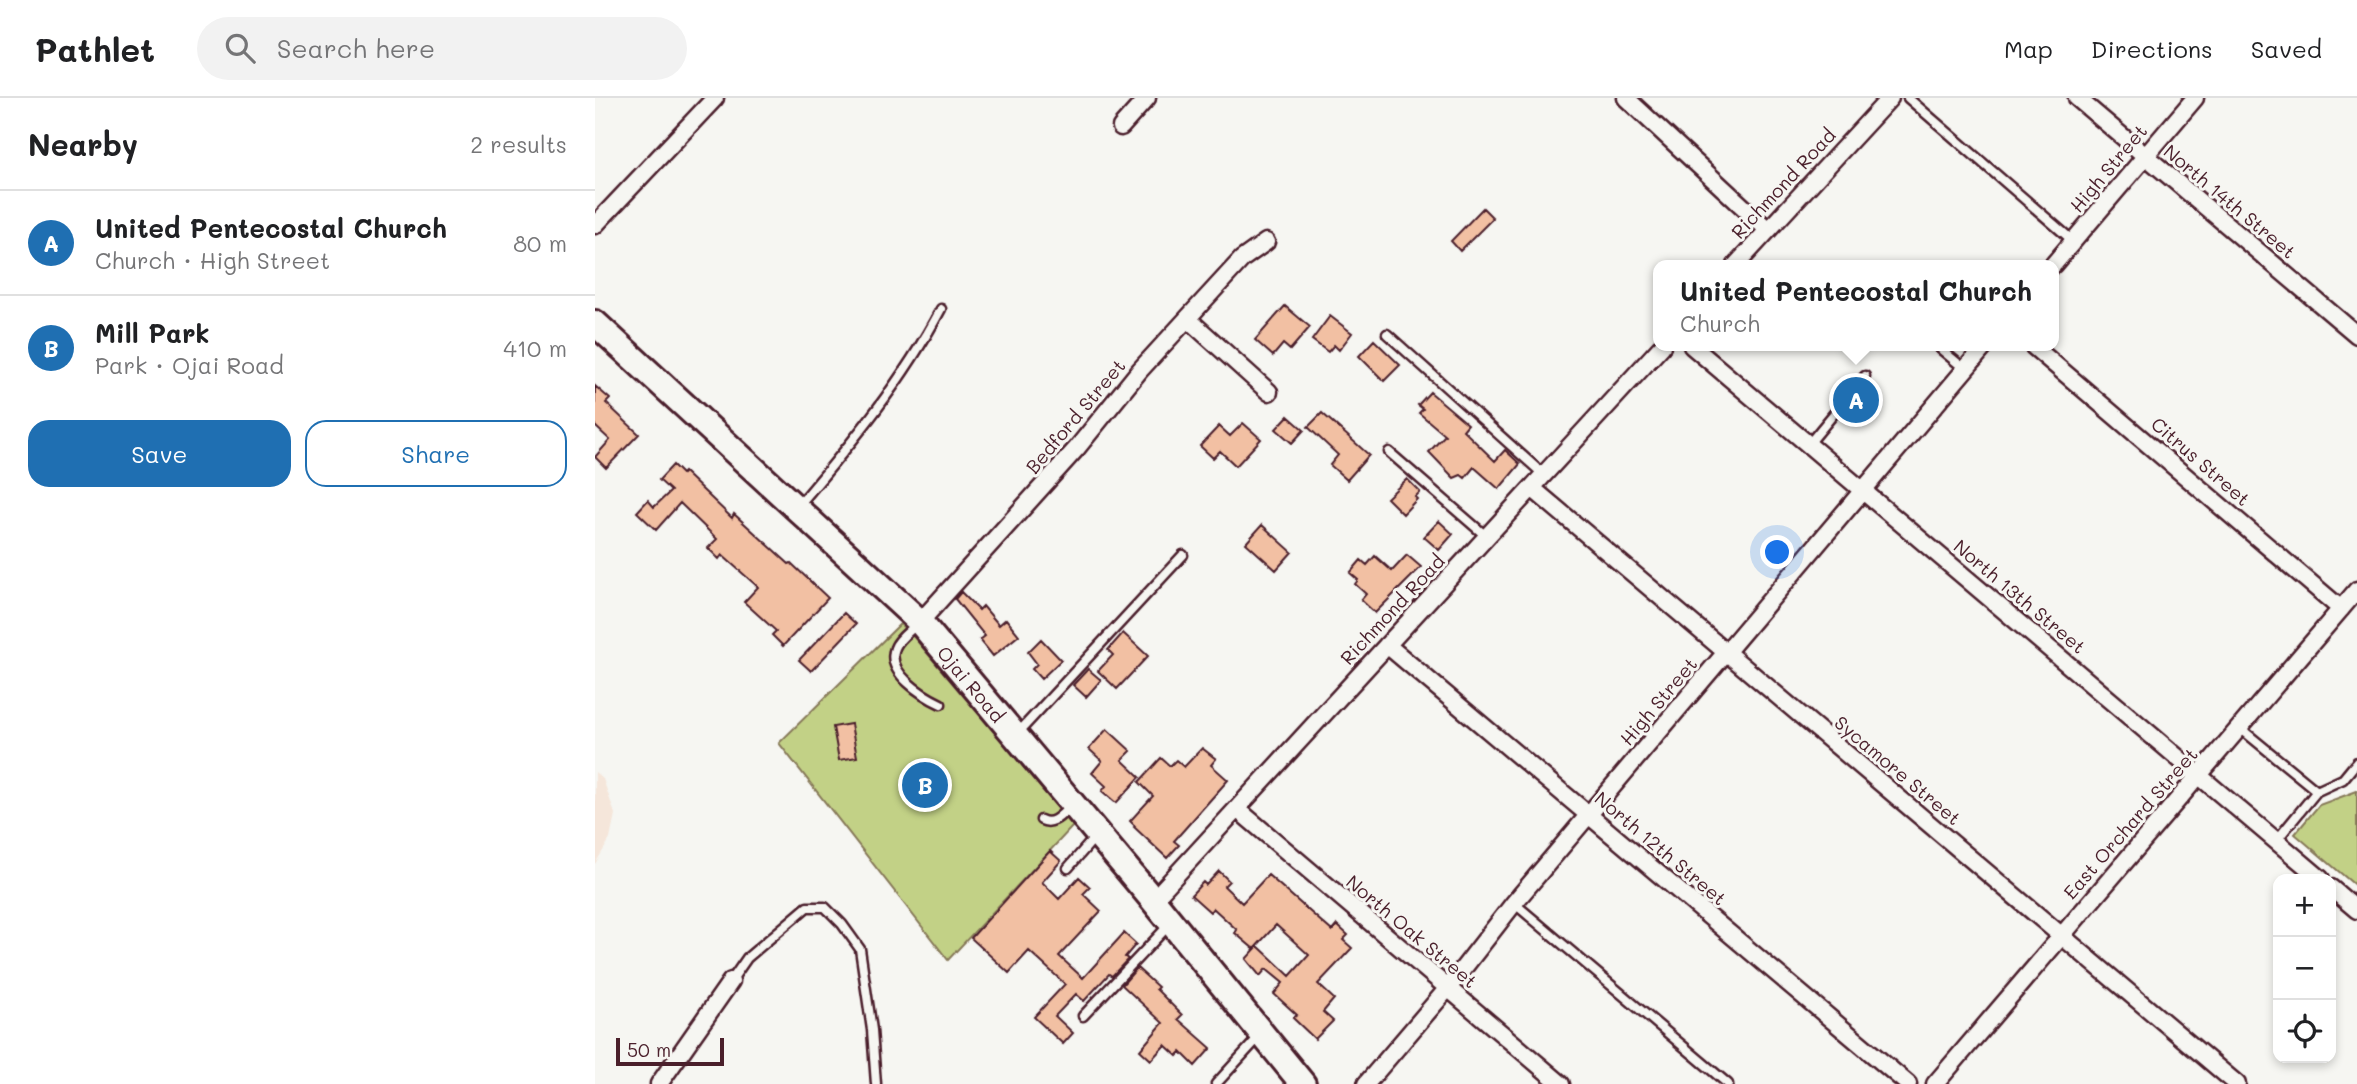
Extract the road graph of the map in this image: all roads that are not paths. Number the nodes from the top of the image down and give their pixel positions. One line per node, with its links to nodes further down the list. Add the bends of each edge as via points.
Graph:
1 (715, 98): 10 (street)
2 (1147, 98): 8 (street)
3 (1626, 98): 11 (street)
4 (1889, 98): 11 (street, Richmond Road)
5 (1908, 98): 12 (lane)
6 (2077, 98): 9 (street, North 14th Street)
7 (2195, 98): 9 (street, High Street)
8 (1121, 127)
9 (2145, 158): 12 (street, High Street); 20 (street, North 14th Street)
10 (595, 225)
11 (1768, 230): 14 (street, Richmond Road)
12 (2073, 241): 15 (street, High Street)
13 (1266, 242): 17 (street, Bedford Street, via 1242,259)
14 (1741, 260)
15 (2057, 260)
16 (941, 309): 34 (lane, via 927,337 860,433)
17 (1188, 319): 28 (street); 39 (street, Bedford Street)
18 (595, 323): 34 (main road, Ojai Road)
19 (1387, 334): 31 (lane)
20 (2357, 335)
21 (1657, 351): 31 (street, Richmond Road)
22 (1698, 351): 29 (street, North 13th Street)
23 (1943, 351): 26 (lane)
24 (1981, 351): 26 (street, High Street)
25 (2039, 351): 38 (street, Citrus Street)
26 (1966, 370): 33 (street, High Street)
27 (1865, 376): 29 (lane)
28 (1269, 393)
29 (1808, 445): 33 (street, North 13th Street)
30 (1389, 452): 35 (lane)
31 (1544, 475): 32 (street, Richmond Road)
32 (1532, 488): 35 (street, Richmond Road); 41 (street, Sycamore Street)
33 (1863, 491): 41 (street, High Street); 46 (street, North 13th Street)
34 (797, 508): 39 (main road, Ojai Road)
35 (1487, 537): 40 (street, Richmond Road)
36 (1183, 555): 44 (lane)
37 (2357, 590): 38 (street, East Orchard Street)
38 (2341, 609): 43 (street, East Orchard Street)
39 (920, 622): 42 (lane, via 895,645 893,655 913,688); 44 (main road, Ojai Road)
40 (1387, 645): 49 (street, Richmond Road); 50 (street, North 12th Street)
41 (1727, 652): 50 (street, High Street); 61 (street, Sycamore Street)
42 (941, 704)
43 (2240, 728): 46 (street, East Orchard Street); 47 (lane)
44 (1015, 736): 48 (main road, Ojai Road)
45 (2357, 762): 47 (lane, via 2343,779)
46 (2199, 774): 53 (street, North 13th Street); 61 (street, East Orchard Street)
47 (2317, 792): 53 (lane)
48 (1072, 804): 51 (lane, via 1054,821); 52 (main road, Ojai Road)
49 (1237, 810): 57 (street, Richmond Road); 63 (street, North Oak Street)
50 (1590, 815): 58 (street, High Street); 73 (street, North 12th Street)
51 (1041, 820)
52 (1097, 835): 54 (lane); 57 (main road, Ojai Road)
53 (2276, 841): 55 (street, North 13th Street)
54 (1068, 868)
55 (2315, 874)
56 (2336, 892): 59 (street)
57 (1153, 900): 60 (main road, Ojai Road)
58 (1514, 903): 63 (street, High Street); 72 (lane)
59 (2357, 910)
60 (1171, 923): 64 (lane); 65 (main road, Ojai Road)
61 (2061, 934): 74 (street, East Orchard Street); 75 (street, Sycamore Street)
62 (731, 981): 66 (street); 67 (lane, via 747,958 807,907 825,907 860,949)
63 (1448, 988): 70 (street, High Street); 71 (street, North Oak Street)
64 (1083, 1016)
65 (1262, 1034): 68 (lane); 69 (main road, Ojai Road)
66 (659, 1084)
67 (876, 1084)
68 (1216, 1084)
69 (1303, 1084)
70 (1366, 1084)
71 (1561, 1084)
72 (1728, 1084)
73 (1908, 1084)
74 (1935, 1084)
75 (2237, 1084)

